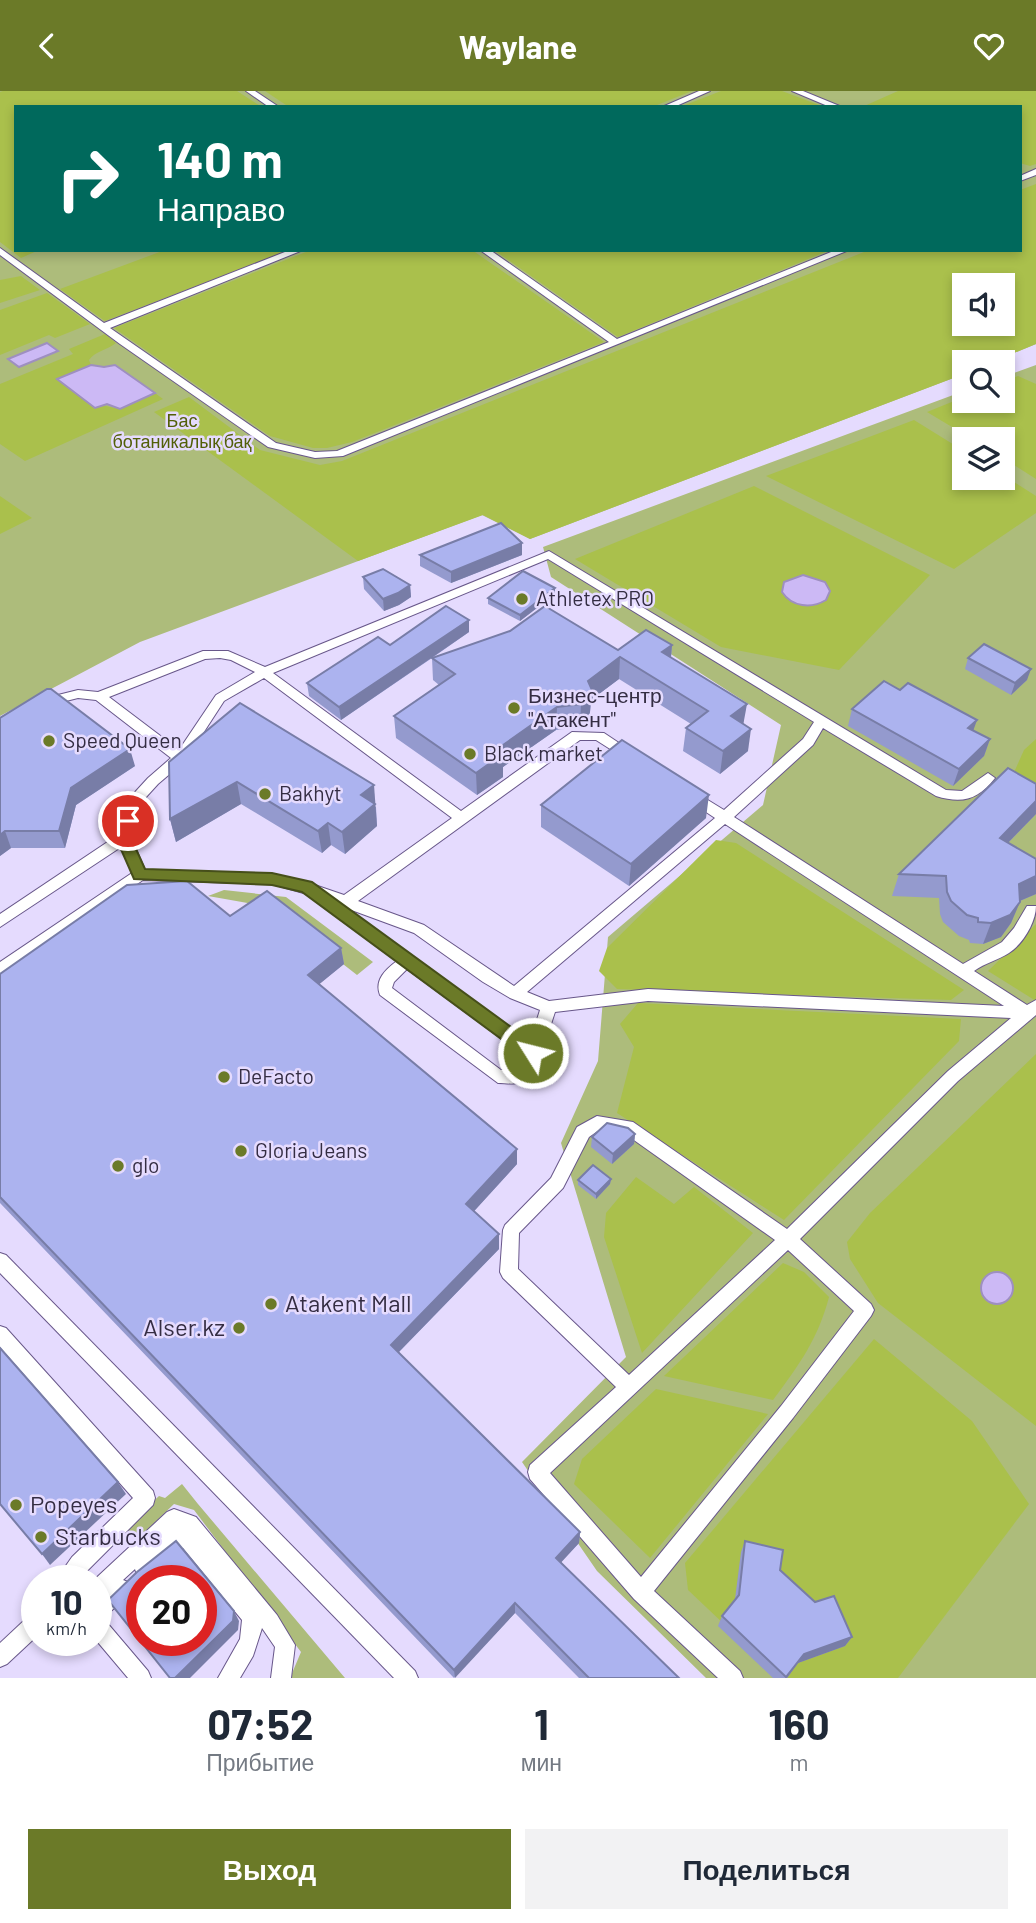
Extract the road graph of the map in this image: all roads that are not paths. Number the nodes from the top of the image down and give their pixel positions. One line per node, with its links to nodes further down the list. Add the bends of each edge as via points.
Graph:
1 (250, 91): 4 (lane)
2 (706, 91): 5 (lane)
3 (796, 91): 6 (lane)
4 (272, 105)
5 (671, 105)
6 (833, 105)
7 (0, 251): 11 (lane)
8 (294, 252): 11 (lane)
9 (487, 252): 12 (lane)
10 (840, 252): 12 (lane)
11 (103, 327): 12 (lane, via 272,445 315,456 339,454)
12 (617, 342)
13 (264, 672): 14 (lane, via 218,652); 16 (lane, via 549,555); 17 (lane, via 220,698); 21 (lane)
14 (99, 696): 15 (lane, via 78,694); 17 (lane)
15 (39, 706)
16 (821, 720): 19 (lane, via 955,798 965,797); 22 (lane, via 808,742)
17 (180, 758): 23 (lane, via 131,805)
18 (644, 766): 21 (lane, via 599,736 577,735)
19 (988, 778)
20 (679, 788): 22 (lane)
21 (461, 818): 26 (lane)
22 (724, 818): 31 (lane); 32 (lane)
23 (124, 838): 24 (lane); 28 (lane)
24 (140, 875): 25 (lane, via 272,879); 30 (lane)
25 (306, 887): 26 (lane); 29 (lane)
26 (344, 903): 32 (lane, via 419,929)
27 (1032, 910): 31 (lane, via 1004,949 987,954)
28 (0, 921)
29 (407, 961): 35 (lane); 35 (lane, via 387,977 385,991 487,1068 498,1076 514,1077)
30 (0, 970)
31 (963, 972): 34 (lane)
32 (515, 994): 33 (lane)
33 (549, 1007): 34 (lane, via 648,995); 35 (lane)
34 (1033, 1012): 36 (lane, via 953,1076)
35 (533, 1053)
36 (788, 1239): 39 (lane); 39 (lane, via 627,1127 597,1123 583,1132 556,1182 511,1230 509,1272); 42 (lane, via 865,1310)
37 (0, 1261): 50 (lane)
38 (0, 1334): 40 (lane, via 146,1498)
39 (628, 1386): 42 (lane, via 537,1472)
40 (78, 1565)
41 (112, 1577): 49 (lane, via 174,1519 189,1524 285,1645)
42 (641, 1592): 51 (lane)
43 (112, 1596): 48 (lane, via 172,1542 183,1538 192,1542 252,1616 249,1643)
44 (21, 1637): 46 (lane)
45 (112, 1643): 47 (lane)
46 (0, 1657)
47 (141, 1678)
48 (228, 1678)
49 (281, 1678)
50 (408, 1678)
51 (733, 1678)

